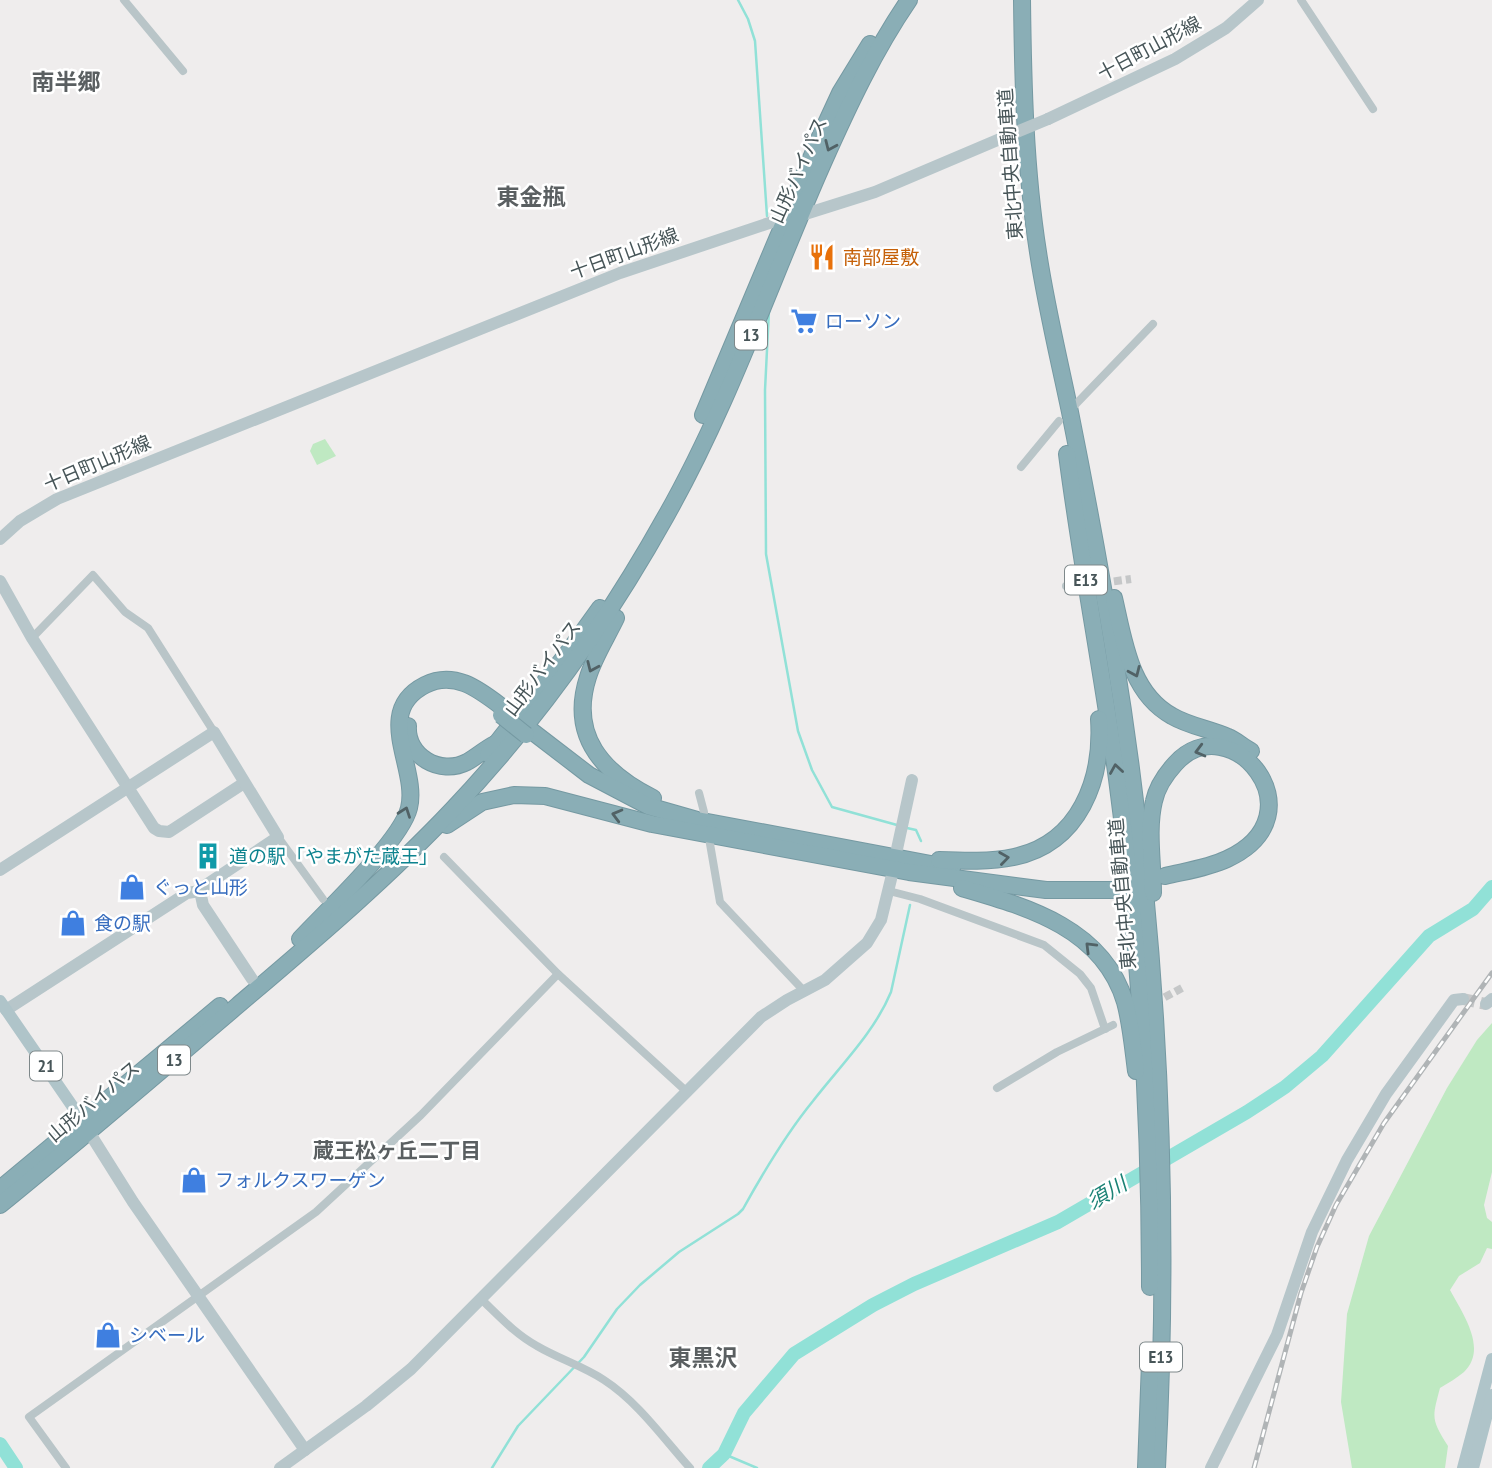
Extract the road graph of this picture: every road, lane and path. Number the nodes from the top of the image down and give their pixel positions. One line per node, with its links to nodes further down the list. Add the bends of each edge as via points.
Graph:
1 (124, 0): 7 (street)
2 (897, 0): 9 (highway, 山形バイパス / 13, via 841,93)
3 (909, 0): 9 (highway, 山形バイパス / 13, one-way to 9, via 875,55)
4 (1022, 0): 10 (highway, 東北中央自動車道 / E13, via 1026,140)
5 (1258, 0): 9 (street, 十日町山形線, bridge, via 1226,28 1175,59 1048,119 875,192)
6 (1301, 0): 8 (street)
7 (183, 71)
8 (1373, 109)
9 (792, 217): 15 (highway, 山形バイパス / 13, via 744,350); 16 (street, 十日町山形線, via 620,272 107,478 57,499); 24 (highway, 山形バイパス / 13, via 667,493 629,562 599,609)
10 (1050, 324): 12 (highway, 東北中央自動車道 / E13); 13 (highway, 東北中央自動車道 / E13)
11 (1153, 324): 12 (street)
12 (1068, 414): 14 (street); 48 (highway, 東北中央自動車道 / E13, via 1128,745 1138,828); 48 (highway, one-way to 48, via 1128,657 1137,677 1151,702 1173,717 1228,737 1253,753 1270,774 1278,797 1267,841 1249,857 1222,870 1165,880 1212,866 1247,847 1261,832 1268,812 1268,790 1260,772 1245,758 1223,748 1199,748 1179,759 1164,777 1152,819)
13 (1068, 464): 34 (highway, one-way to 13, via 1017,857 1057,837 1090,793 1100,729); 48 (highway, 東北中央自動車道 / E13, one-way to 13, via 1117,781)
14 (1021, 467)
15 (665, 518): 29 (highway, one-way to 29, via 589,674 581,715 596,753 614,773 645,794); 41 (highway, 山形バイパス / 13, via 593,638 515,738 454,808)
16 (0, 539)
17 (0, 580): 20 (street)
18 (1066, 586): 19 (street)
19 (1078, 586)
20 (32, 638): 22 (street, via 93,575 125,612 148,628); 27 (street)
21 (504, 713): 23 (highway); 24 (highway, via 464,691 450,689 436,690 418,700 409,715 410,744 420,757 435,765 467,762); 42 (highway, one-way to 21, via 393,838 409,809 399,722 411,695 429,683 452,679 465,682)
22 (214, 732): 26 (street); 27 (street)
23 (528, 732): 29 (highway, via 618,792 648,806); 30 (highway, via 600,789)
24 (497, 742): 42 (highway, 山形バイパス / 13, via 446,802)
25 (912, 780): 32 (street)
26 (244, 783): 27 (street, via 169,832 154,828); 31 (street)
27 (128, 788): 35 (street)
28 (699, 793): 29 (street)
29 (700, 816): 34 (highway)
30 (708, 835): 34 (highway); 41 (highway, one-way to 41, via 545,796 514,795 482,802 448,824 370,898); 45 (street, via 720,902)
31 (278, 837): 38 (street); 40 (street)
32 (897, 849)
33 (444, 857): 43 (street)
34 (910, 866): 37 (highway); 48 (highway, one-way to 34, via 1112,974 1071,930)
35 (0, 870)
36 (892, 876): 39 (street)
37 (1114, 886)
38 (200, 891): 44 (street, via 203,905); 47 (street, via 187,893)
39 (889, 891): 45 (street, via 881,920 867,943); 49 (street, via 1044,945 1091,988 1109,1027)
40 (323, 899)
41 (345, 913): 51 (highway, 山形バイパス / 13)
42 (300, 939): 44 (highway, 山形バイパス / 13)
43 (558, 974): 50 (street); 55 (street, via 348,1184)
44 (252, 979): 51 (highway, 山形バイパス / 13)
45 (805, 992): 50 (street, via 761,1017)
46 (1463, 999): 65 (street, via 1454,1000 1360,1135 1312,1232 1277,1335)
47 (3, 1006): 51 (main road, 21)
48 (1149, 1048): 54 (highway, 東北中央自動車道 / E13, via 1150,1208); 54 (highway, 東北中央自動車道 / E13, via 1159,1114)
49 (997, 1088)
50 (686, 1091): 56 (street)
51 (86, 1126): 52 (highway, 山形バイパス / 13); 53 (highway, 山形バイパス / 13); 55 (street)
52 (0, 1189)
53 (0, 1205)
54 (1156, 1247): 63 (highway, 東北中央自動車道 / E13); 64 (highway, 東北中央自動車道 / E13)
55 (199, 1297): 59 (street); 60 (street, via 29,1417)
56 (480, 1298): 59 (street, via 411,1368); 62 (street, via 538,1347 605,1380)
57 (1492, 1359): 66 (main road)
58 (1492, 1395): 67 (main road)
59 (305, 1450): 61 (street)
60 (66, 1468)
61 (280, 1468)
62 (690, 1468)
63 (1146, 1468)
64 (1157, 1468)
65 (1211, 1468)
66 (1463, 1468)
67 (1473, 1468)

